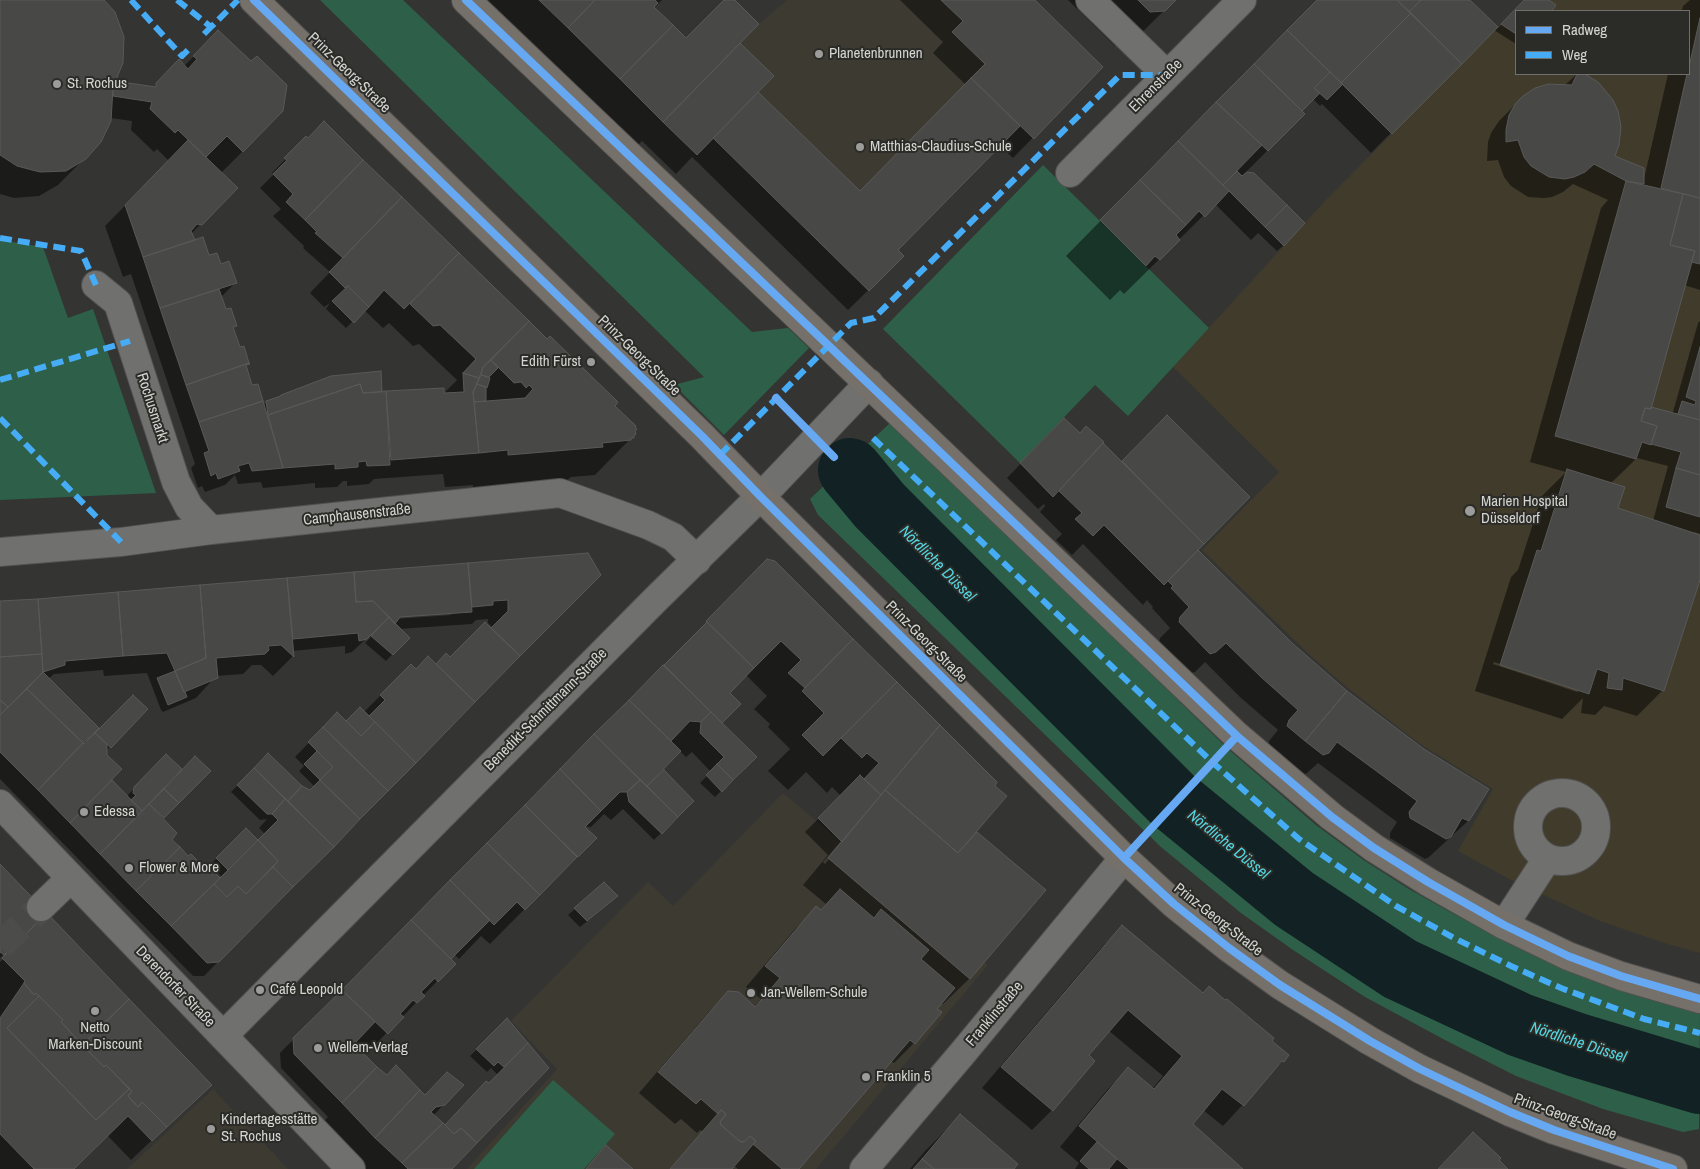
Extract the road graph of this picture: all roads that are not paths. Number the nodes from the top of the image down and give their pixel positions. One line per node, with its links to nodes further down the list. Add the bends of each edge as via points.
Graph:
1 (254, 0): 9 (main road, Prinz-Georg-Straße)
2 (466, 0): 8 (main road)
3 (1090, 0): 5 (street)
4 (1242, 0): 5 (street, Ehrenstraße)
5 (1166, 74): 6 (street, Ehrenstraße)
6 (1070, 173)
7 (96, 285): 10 (street, Rochusmarkt, via 118,303 176,482 189,507)
8 (869, 383): 9 (street, Benedikt-Schmittmann-Straße); 18 (main road, via 1237,736 1332,817 1374,848)
9 (760, 496): 12 (street, Benedikt-Schmittmann-Straße); 14 (main road, Prinz-Georg-Straße)
10 (211, 530): 11 (street, Camphausenstraße, via 121,542); 12 (street, Camphausenstraße, via 560,493 673,537)
11 (0, 552)
12 (697, 560): 20 (street, Benedikt-Schmittmann-Straße)
13 (0, 804): 16 (street, Derendorfer Straße)
14 (1124, 858): 22 (street, Franklinstraße); 23 (main road, Prinz-Georg-Straße, via 1229,948 1280,985 1370,1041 1420,1069 1536,1123)
15 (1548, 859): 18 (street)
16 (71, 878): 17 (street); 20 (street, Derendorfer Straße)
17 (41, 907)
18 (1504, 925): 19 (main road, via 1568,956 1621,976)
19 (1700, 999)
20 (223, 1036): 21 (street, Derendorfer Straße)
21 (342, 1166)
22 (864, 1169)
23 (1673, 1169)

